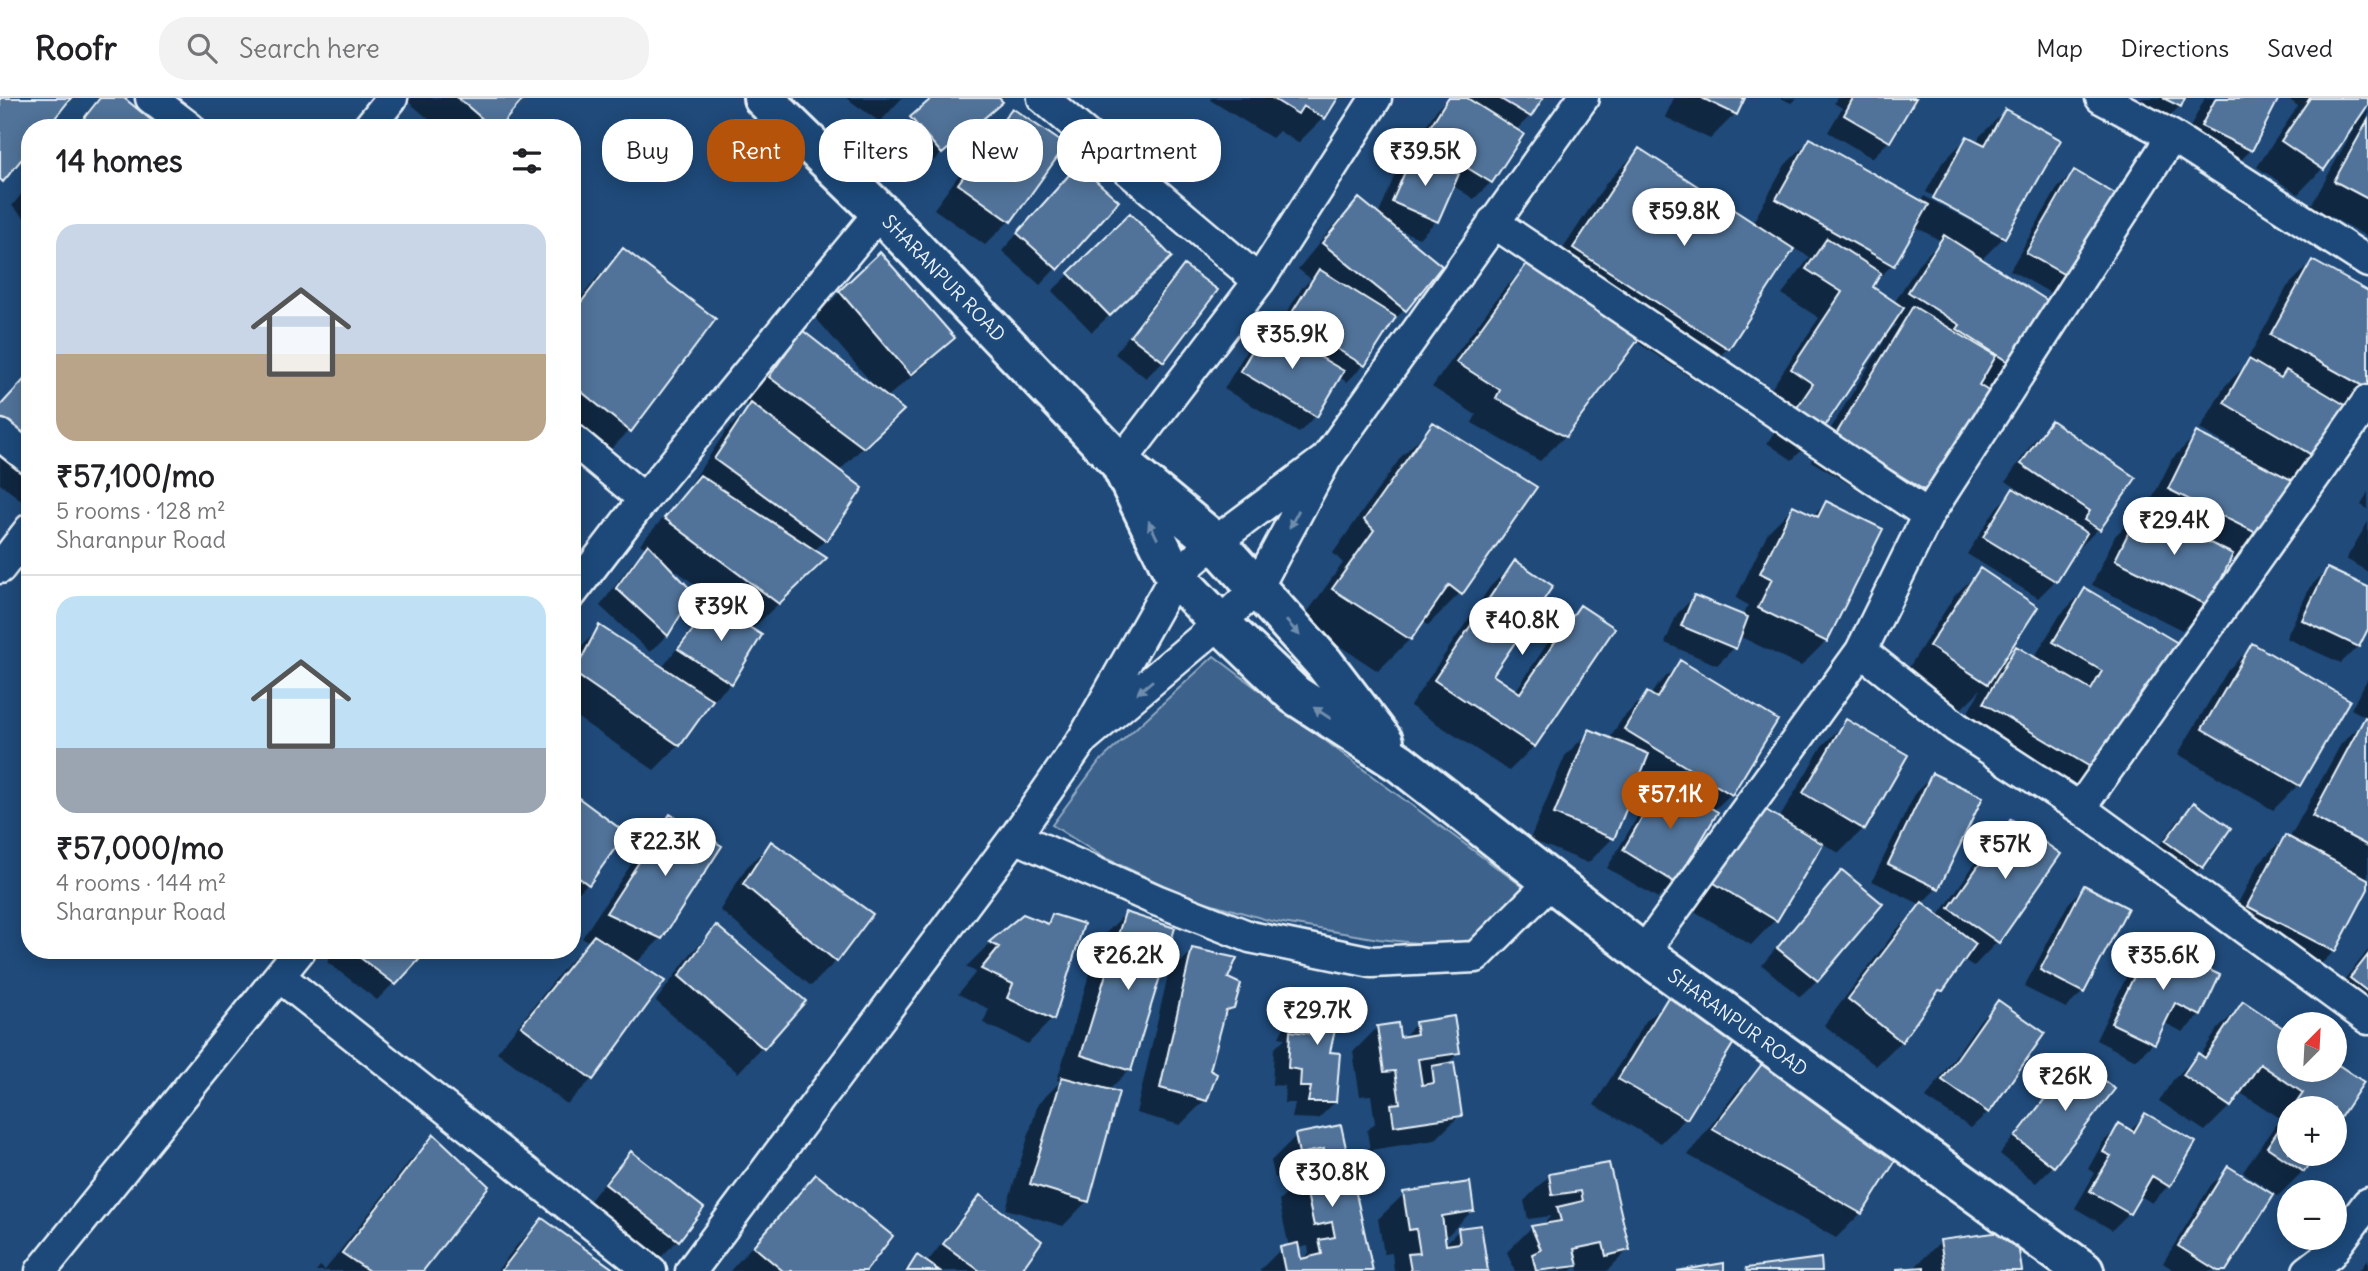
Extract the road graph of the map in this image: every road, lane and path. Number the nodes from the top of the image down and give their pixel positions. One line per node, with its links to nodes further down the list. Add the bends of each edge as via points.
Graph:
1 (150, 98): 8 (street)
2 (392, 98): 9 (street)
3 (763, 98): 11 (main road, SHARANPUR ROAD)
4 (1044, 98): 14 (street)
5 (1376, 98): 14 (street)
6 (1583, 98): 12 (street)
7 (2101, 98): 10 (street)
8 (178, 119)
9 (376, 119)
10 (2172, 136): 13 (street); 22 (street)
11 (880, 212): 20 (main road, SHARANPUR ROAD); 21 (street)
12 (1493, 222): 19 (street); 22 (street)
13 (2368, 261)
14 (1259, 281): 20 (street)
15 (2368, 401): 33 (street)
16 (0, 435): 18 (street)
17 (581, 446): 21 (street)
18 (21, 452)
19 (1326, 459): 24 (street); 28 (street, one-way to 28)
20 (1120, 463): 24 (main road, SHARANPUR ROAD); 26 (main road, SHARANPUR ROAD, one-way to 20)
21 (644, 499): 27 (street)
22 (1928, 514): 30 (street)
23 (21, 541): 25 (street)
24 (1215, 542): 26 (street); 28 (main road, SHARANPUR ROAD)
25 (0, 568)
26 (1175, 576): 29 (main road, SHARANPUR ROAD); 31 (street)
27 (581, 581)
28 (1257, 588): 29 (street); 32 (main road, SHARANPUR ROAD, one-way to 32, via 1324,663)
29 (1220, 623): 31 (street, one-way to 31); 32 (main road, SHARANPUR ROAD, one-way to 29, via 1295,695)
30 (1861, 651): 33 (street, via 1956,727); 36 (street)
31 (1083, 739): 34 (street)
32 (1399, 763): 35 (main road, SHARANPUR ROAD)
33 (2080, 808): 39 (street)
34 (1014, 837): 35 (street, via 1156,901 1250,937 1372,962 1476,957); 44 (street)
35 (1550, 882): 36 (main road, SHARANPUR ROAD)
36 (1643, 953): 45 (main road, SHARANPUR ROAD)
37 (293, 959): 38 (street)
38 (280, 977): 42 (street); 43 (street)
39 (2368, 1019)
40 (2368, 1203): 41 (street)
41 (2321, 1265)
42 (41, 1271)
43 (651, 1271)
44 (691, 1271)
45 (2084, 1271)

